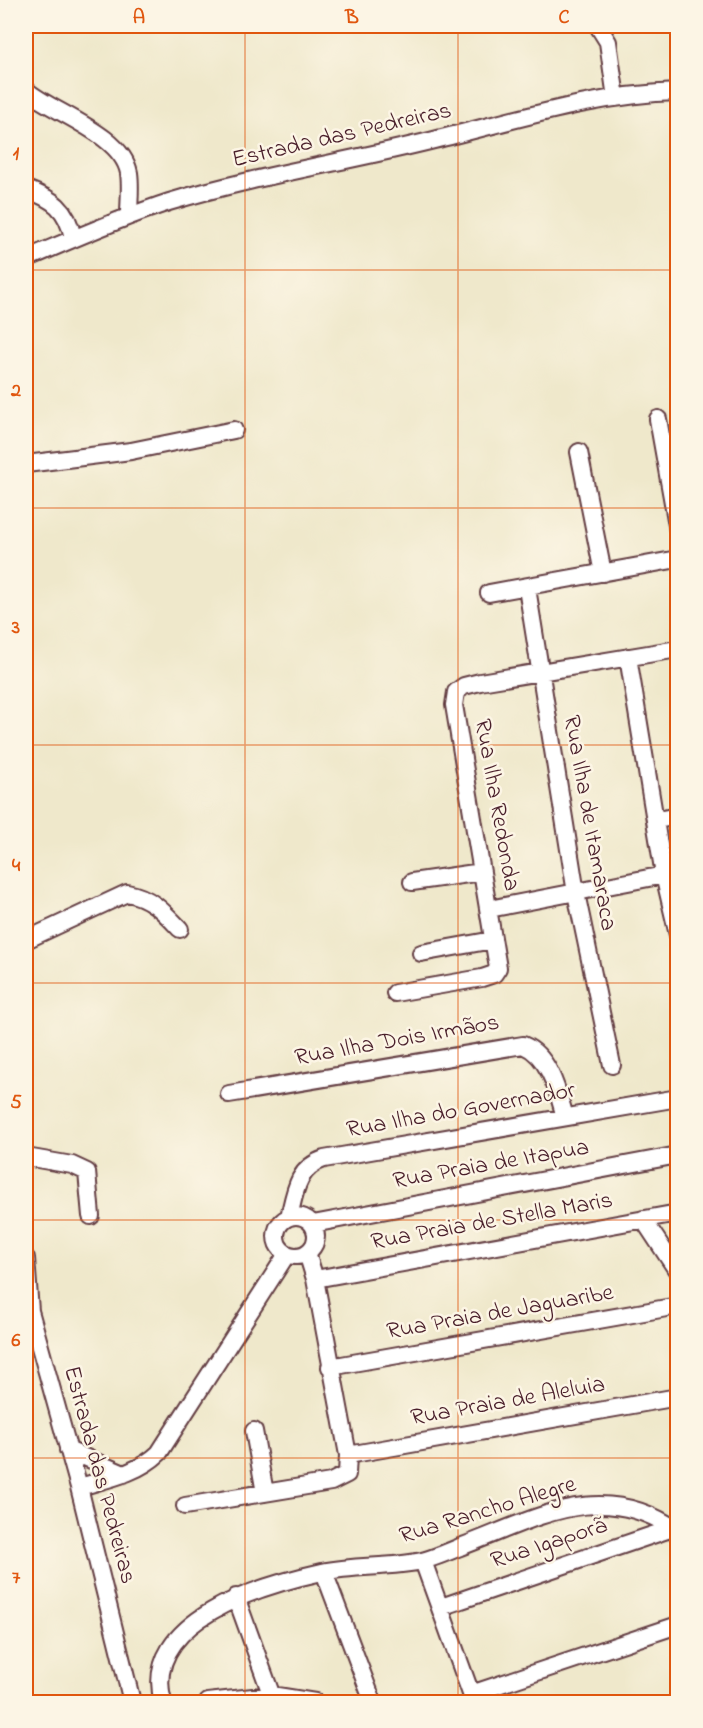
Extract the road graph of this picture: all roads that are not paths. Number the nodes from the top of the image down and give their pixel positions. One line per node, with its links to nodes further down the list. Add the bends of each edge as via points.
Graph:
1 (598, 26): 4 (street, via 608,42)
2 (26, 90): 6 (street, via 78,121 124,158 129,173)
3 (678, 92): 4 (street, Estrada das Pedreiras)
4 (616, 98): 6 (street, Estrada das Pedreiras, via 243,182)
5 (26, 189): 7 (street, via 61,208 69,219)
6 (129, 216): 7 (street, Estrada das Pedreiras)
7 (73, 238): 8 (street, Estrada das Pedreiras)
8 (26, 259)
9 (658, 419): 13 (street)
10 (234, 430): 12 (street, via 131,451)
11 (579, 452): 15 (street)
12 (26, 464)
13 (678, 531)
14 (678, 559): 15 (street)
15 (603, 573): 16 (street)
16 (527, 588): 17 (street); 20 (street, Rua Ilha de Itamaraca)
17 (489, 593)
18 (678, 649): 19 (street)
19 (628, 657): 20 (street); 22 (street)
20 (538, 672): 23 (street, Rua Ilha Redonda, via 461,688 455,696); 26 (street, Rua Ilha de Itamaraca)
21 (678, 816): 22 (street)
22 (657, 820): 24 (street)
23 (482, 872): 25 (street); 27 (street, Rua Ilha Redonda)
24 (664, 875): 26 (street); 29 (street)
25 (411, 882)
26 (576, 893): 27 (street); 34 (street, Rua Ilha de Itamaraca)
27 (489, 909): 31 (street, Rua Ilha Redonda)
28 (180, 929): 30 (street, via 155,903 128,892)
29 (677, 934)
30 (26, 940)
31 (494, 947): 32 (street); 33 (street, via 498,968 489,976)
32 (421, 953)
33 (395, 993)
34 (612, 1065)
35 (229, 1094): 37 (street, Rua Ilha Dois Irmãos, via 523,1045 548,1071)
36 (678, 1098): 37 (street, Rua Ilha do Governador)
37 (565, 1117): 42 (street, Rua Ilha do Governador, via 316,1162 298,1181)
38 (678, 1155): 44 (street, Rua Praia de Itapua)
39 (26, 1157): 41 (street, via 72,1165 87,1172)
40 (678, 1213): 43 (street, Rua Praia de Stella Maris)
41 (91, 1216)
42 (289, 1217): 44 (street, via 302,1216); 46 (street, via 279,1225 276,1238)
43 (643, 1219): 48 (street); 49 (street, Rua Praia de Stella Maris)
44 (313, 1224): 45 (street, via 317,1236)
45 (307, 1253): 46 (street); 49 (street)
46 (287, 1254): 56 (street, via 159,1453 147,1465)
47 (26, 1258): 54 (street, Estrada das Pedreiras, via 30,1311)
48 (678, 1272)
49 (315, 1279): 51 (street)
50 (678, 1306): 51 (street, Rua Praia de Jaguaribe)
51 (330, 1367): 55 (street)
52 (678, 1397): 55 (street, Rua Praia de Aleluia)
53 (254, 1431): 58 (street)
54 (68, 1450): 56 (street); 57 (street, Estrada das Pedreiras)
55 (348, 1455): 58 (street, via 348,1472 342,1479)
56 (124, 1474): 57 (street)
57 (79, 1487): 67 (street, Estrada das Pedreiras)
58 (265, 1493): 59 (street)
59 (185, 1506)
60 (675, 1529): 61 (street, Rua Rancho Alegre, via 628,1506 574,1505); 64 (street, Rua Igaporã)
61 (423, 1561): 62 (street, Rua Rancho Alegre); 64 (street)
62 (324, 1572): 63 (street, Rua Rancho Alegre); 72 (street)
63 (237, 1597): 66 (street, Rua Rancho Alegre, via 175,1638 165,1659); 69 (street)
64 (441, 1607): 68 (street)
65 (678, 1625): 68 (street)
66 (161, 1696): 67 (street)
67 (131, 1698)
68 (472, 1698)
69 (272, 1699): 70 (street); 71 (street)
70 (208, 1702)
71 (315, 1702)
72 (373, 1702)

